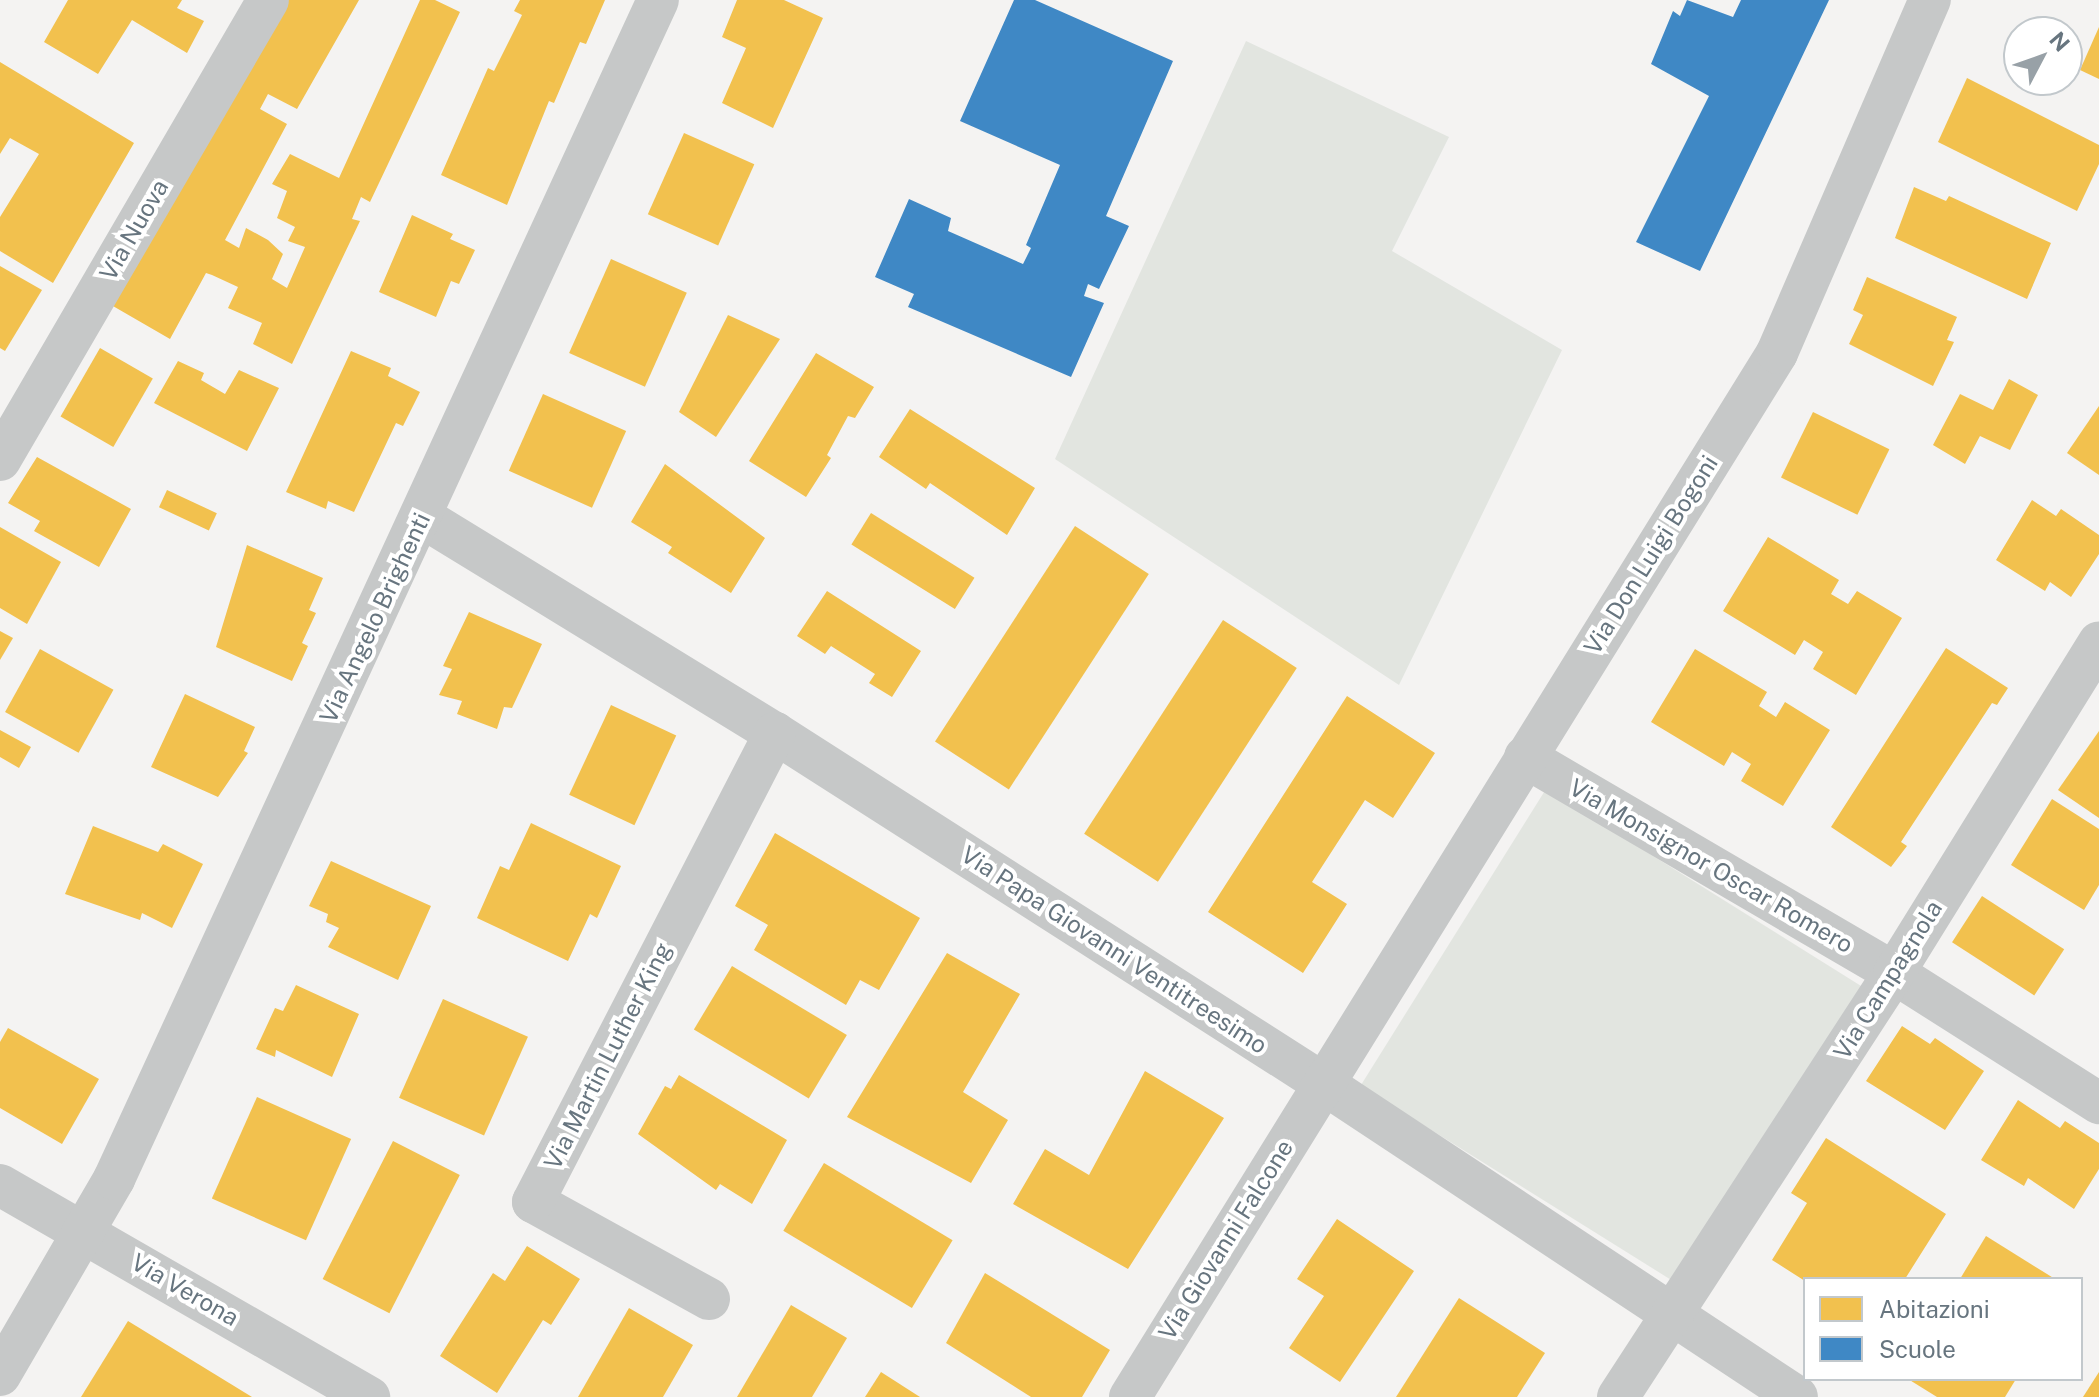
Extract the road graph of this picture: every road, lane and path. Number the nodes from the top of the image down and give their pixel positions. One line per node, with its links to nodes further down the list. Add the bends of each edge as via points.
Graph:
1 (268, 0): 4 (street, Via Nuova)
2 (658, 0): 5 (street, Via Angelo Brighenti)
3 (1930, 0): 8 (street, Via Don Luigi Bogoni, via 1777,353)
4 (0, 460)
5 (422, 517): 7 (street, Via Papa Giovanni Ventitreesimo); 13 (street, Via Angelo Brighenti)
6 (2099, 642): 9 (street, Via Campagnola)
7 (775, 733): 10 (street, Via Papa Giovanni Ventitreesimo); 14 (street, Via Martin Luther King, via 533,1202)
8 (1525, 757): 9 (street, Via Monsignor Oscar Romero); 10 (street, Via Don Luigi Bogoni)
9 (1894, 973): 11 (street, Via Monsignor Oscar Romero); 15 (street, Via Campagnola)
10 (1324, 1084): 15 (street, Via Papa Giovanni Ventitreesimo); 18 (street, Via Giovanni Falcone)
11 (2099, 1103)
12 (0, 1185): 13 (street, Via Verona)
13 (85, 1232): 16 (street, Via Angelo Brighenti); 17 (street, Via Verona)
14 (709, 1299)
15 (1673, 1315): 19 (street, Via Campagnola); 20 (street, Via Papa Giovanni Ventitreesimo)
16 (0, 1375)
17 (369, 1397)
18 (1130, 1397)
19 (1618, 1397)
20 (1797, 1397)

